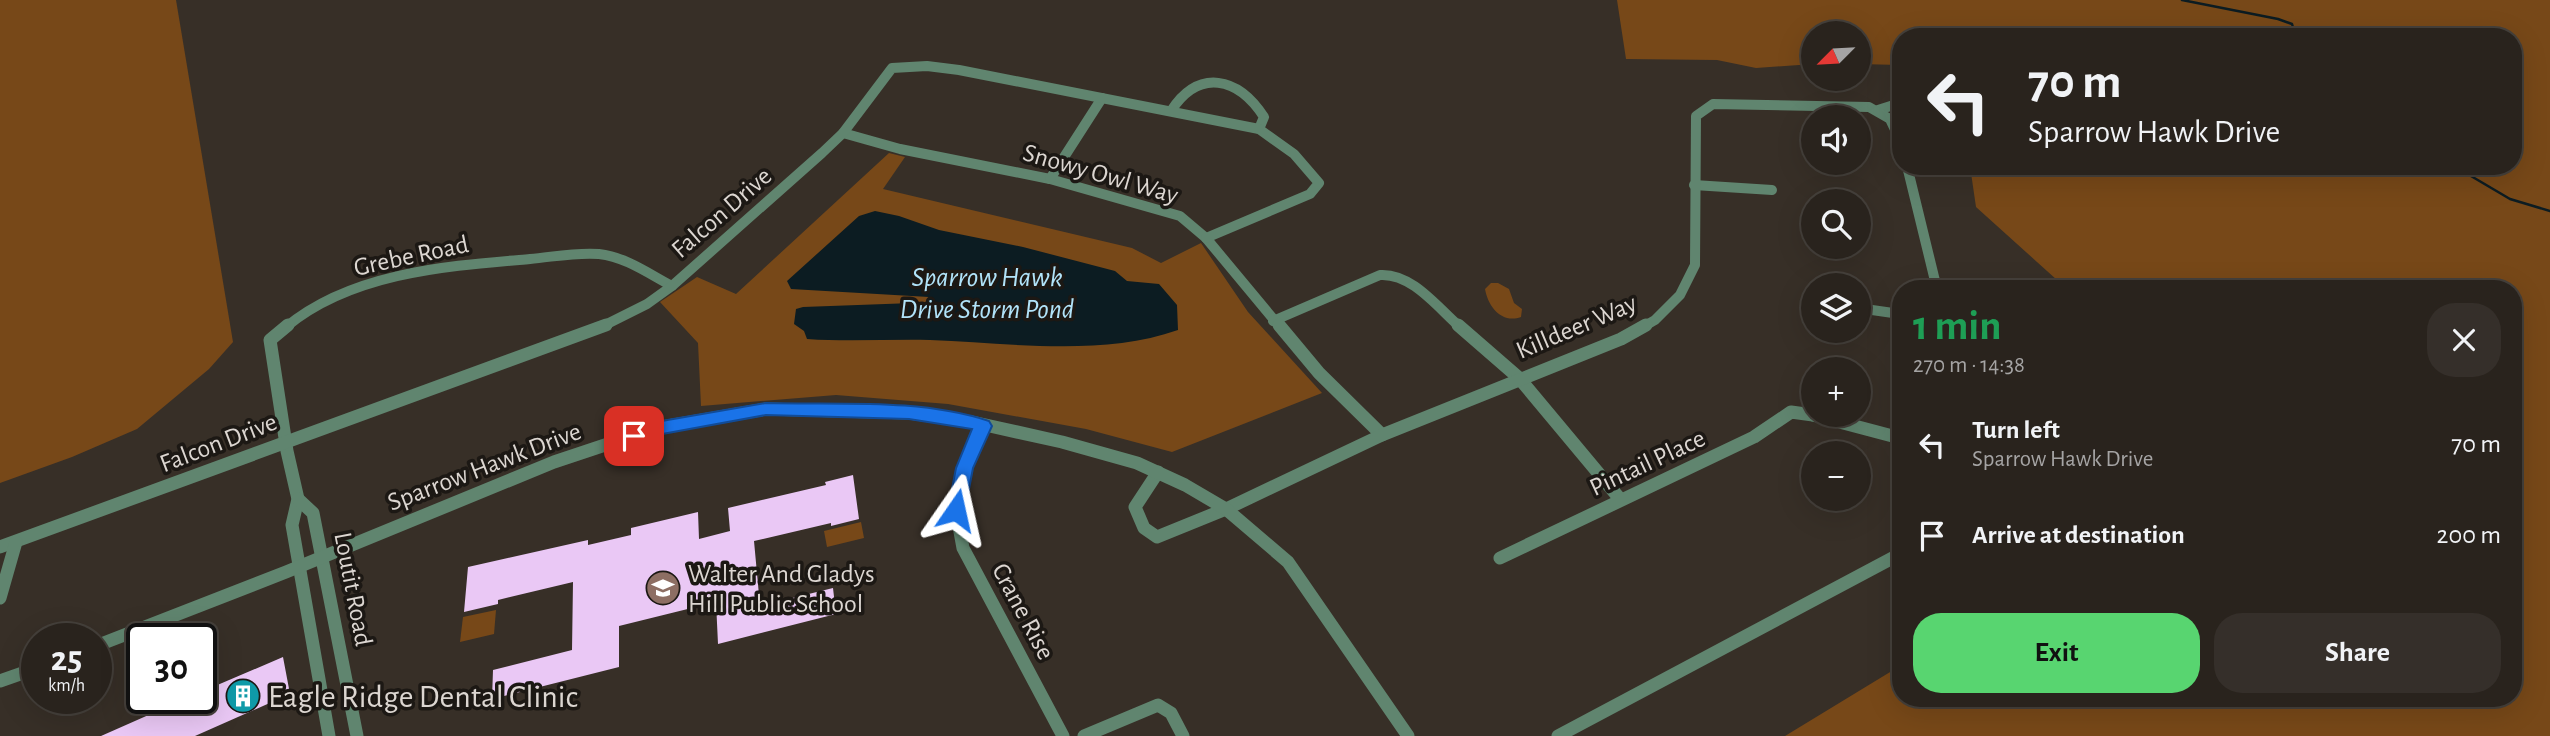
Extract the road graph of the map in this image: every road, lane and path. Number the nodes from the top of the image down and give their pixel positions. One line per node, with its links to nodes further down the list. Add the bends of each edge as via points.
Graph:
1 (1102, 99): 4 (street, Falcon Drive); 7 (street, Falcon Drive, via 958,70 899,66 887,71); 9 (street)
2 (1892, 106): 3 (street, Killdeer Way)
3 (1878, 110): 5 (street); 10 (street, Killdeer Way, via 1713,104 1696,116)
4 (1171, 111): 6 (street, Falcon Drive); 6 (street, via 1175,101 1196,86 1228,82 1257,103 1264,117)
5 (1892, 118)
6 (1259, 129): 12 (street, Falcon Drive, via 1306,165 1319,183 1317,189)
7 (843, 133): 9 (street, Snowy Owl Way, via 900,149); 14 (street, Falcon Drive)
8 (1909, 175): 13 (street)
9 (1050, 178): 12 (street, Snowy Owl Way, via 1180,216)
10 (1694, 185): 11 (street); 18 (street, Killdeer Way, via 1695,265 1680,295 1655,320 1621,339)
11 (1772, 190)
12 (1206, 238): 17 (street, Snowy Owl Way)
13 (1935, 280)
14 (671, 286): 24 (street, Falcon Drive, via 614,322); 24 (street, Grebe Road, via 609,256 588,254 443,268 339,295 289,320 270,340)
15 (1871, 311): 16 (street)
16 (1892, 313)
17 (1273, 321): 18 (street, via 1380,275 1395,274); 22 (street, Snowy Owl Way)
18 (1519, 378): 22 (street, Killdeer Way); 27 (street)
19 (1801, 413): 27 (street, Pintail Place, via 1791,412 1754,436)
20 (984, 426): 25 (street, Sparrow Hawk Drive, via 1075,446); 31 (street, Sparrow Hawk Drive, via 909,413 766,409 656,428 554,462); 41 (street, Crane Rise, via 964,468 956,510 963,548)
21 (1858, 427): 23 (street, Pintail Place)
22 (1382, 435): 28 (street, Killdeer Way)
23 (1892, 436)
24 (286, 441): 26 (street, Loutit Road); 29 (street, Falcon Drive)
25 (1158, 472): 28 (street, Sparrow Hawk Drive); 28 (street, Killdeer Way, via 1135,507 1149,533 1162,536)
26 (298, 499): 31 (street, Loutit Road, via 313,513); 34 (street, Loutit Road, via 292,525)
27 (1620, 499): 32 (street, Pintail Place)
28 (1226, 509): 44 (street, Sparrow Hawk Drive, via 1288,562)
29 (16, 542): 30 (street, Falcon Drive); 35 (street)
30 (0, 547)
31 (323, 557): 34 (street, Sparrow Hawk Drive); 40 (street, Loutit Road)
32 (1500, 558)
33 (1892, 558): 45 (street)
34 (299, 567): 36 (street, Sparrow Hawk Drive); 39 (street, Loutit Road)
35 (0, 598)
36 (112, 640)
37 (21, 674): 38 (street)
38 (0, 681)
39 (329, 736)
40 (357, 736)
41 (1063, 736)
42 (1084, 736): 43 (street, via 1158,705 1171,713)
43 (1183, 736)
44 (1408, 736)
45 (1558, 736)

